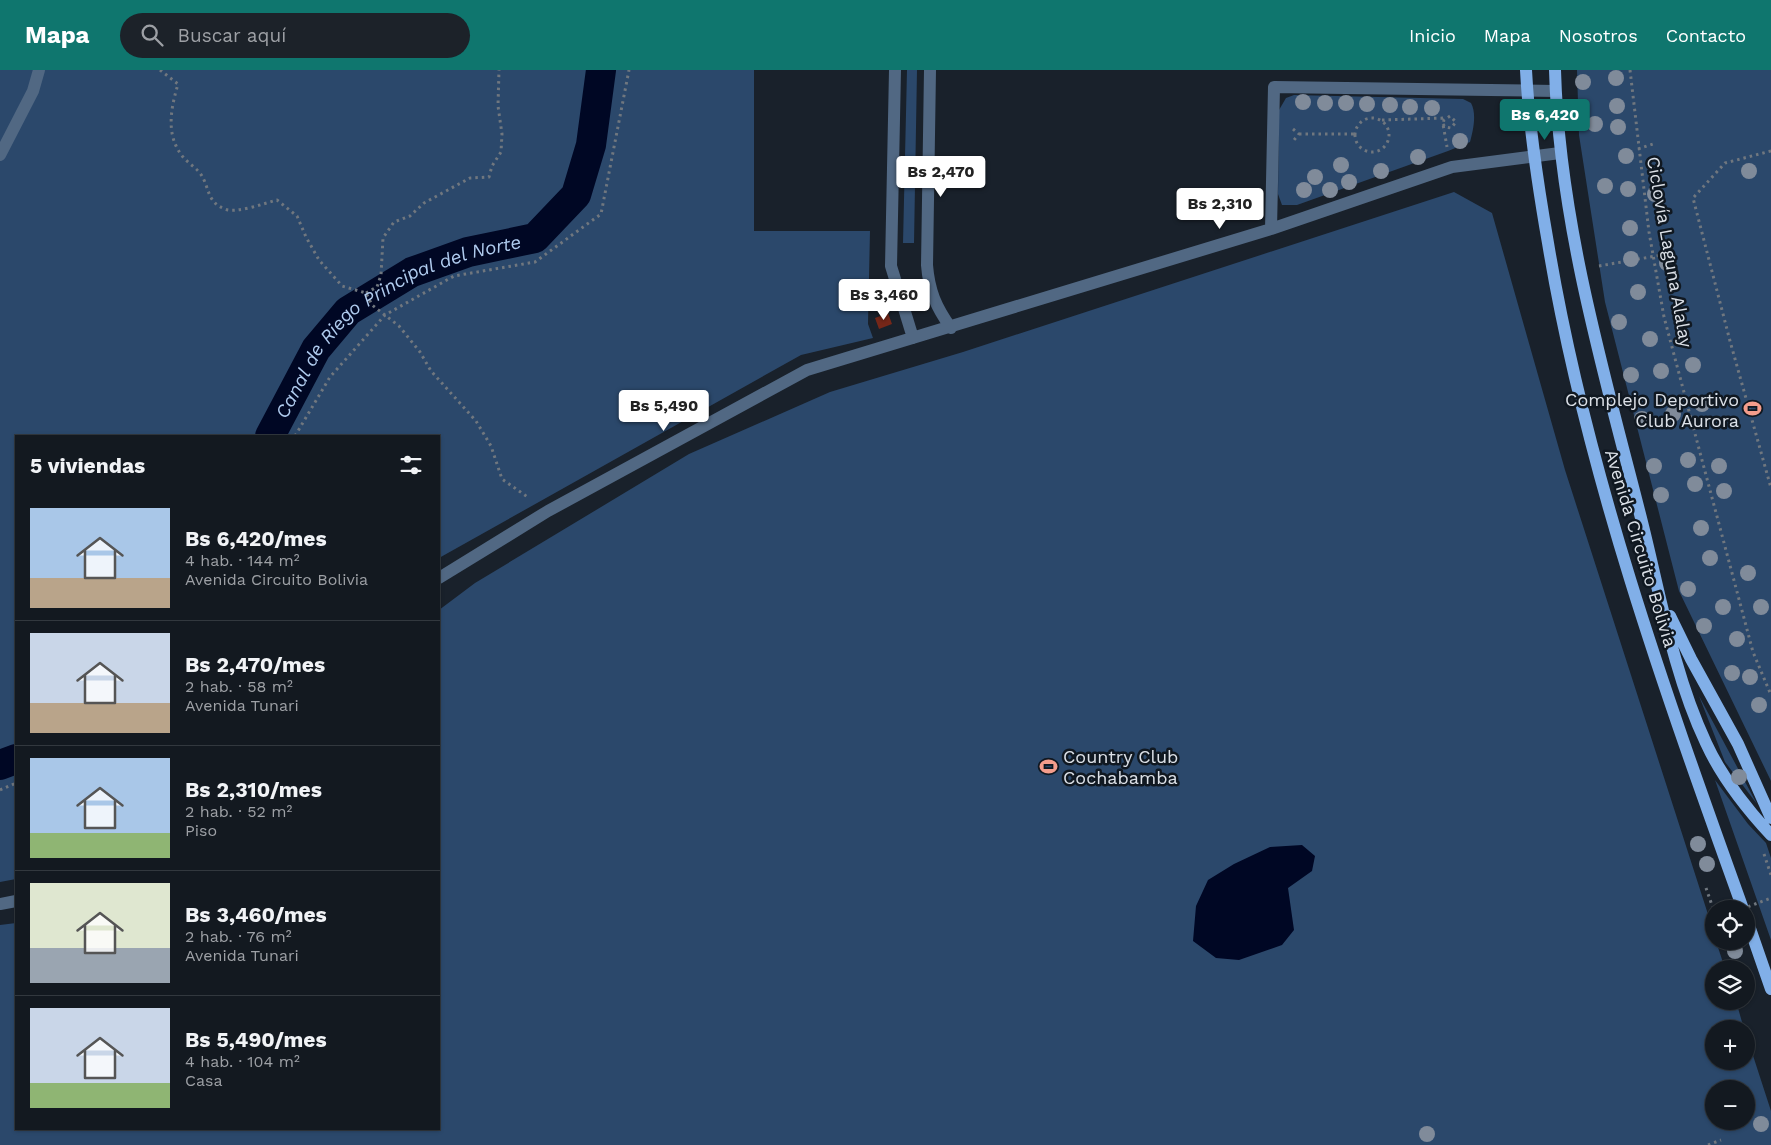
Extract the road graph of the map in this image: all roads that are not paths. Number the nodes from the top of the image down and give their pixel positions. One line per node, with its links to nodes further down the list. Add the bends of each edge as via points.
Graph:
1 (39, 70): 9 (street, via 33,91)
2 (895, 70): 13 (street, via 891,266)
3 (930, 70): 12 (street, via 928,287)
4 (1526, 70): 6 (main road, Avenida Circuito Bolivia)
5 (1555, 70): 7 (main road, Avenida Circuito Bolivia)
6 (1527, 90): 7 (street); 10 (main road, Avenida Circuito Bolivia); 11 (street, via 1274,86)
7 (1556, 91): 8 (main road, Avenida Circuito Bolivia)
8 (1560, 153): 10 (street); 15 (main road, Avenida Circuito Bolivia, via 1583,278)
9 (0, 155)
10 (1533, 156): 11 (street, via 1452,166); 18 (main road, Avenida Circuito Bolivia, via 1571,366 1596,463 1687,751)
11 (1272, 229): 12 (street)
12 (951, 328): 13 (street)
13 (913, 338): 14 (street, via 807,370 548,511)
14 (440, 577)
15 (1660, 596): 16 (main road, Avenida Circuito Bolivia, via 1738,744); 17 (main road, Avenida Circuito Bolivia, via 1677,669 1705,741 1720,772 1748,811)
16 (1771, 818)
17 (1771, 835)
18 (1740, 900)
19 (15, 901): 20 (street)
20 (0, 904)
21 (1755, 943): 22 (main road)
22 (1771, 989)

